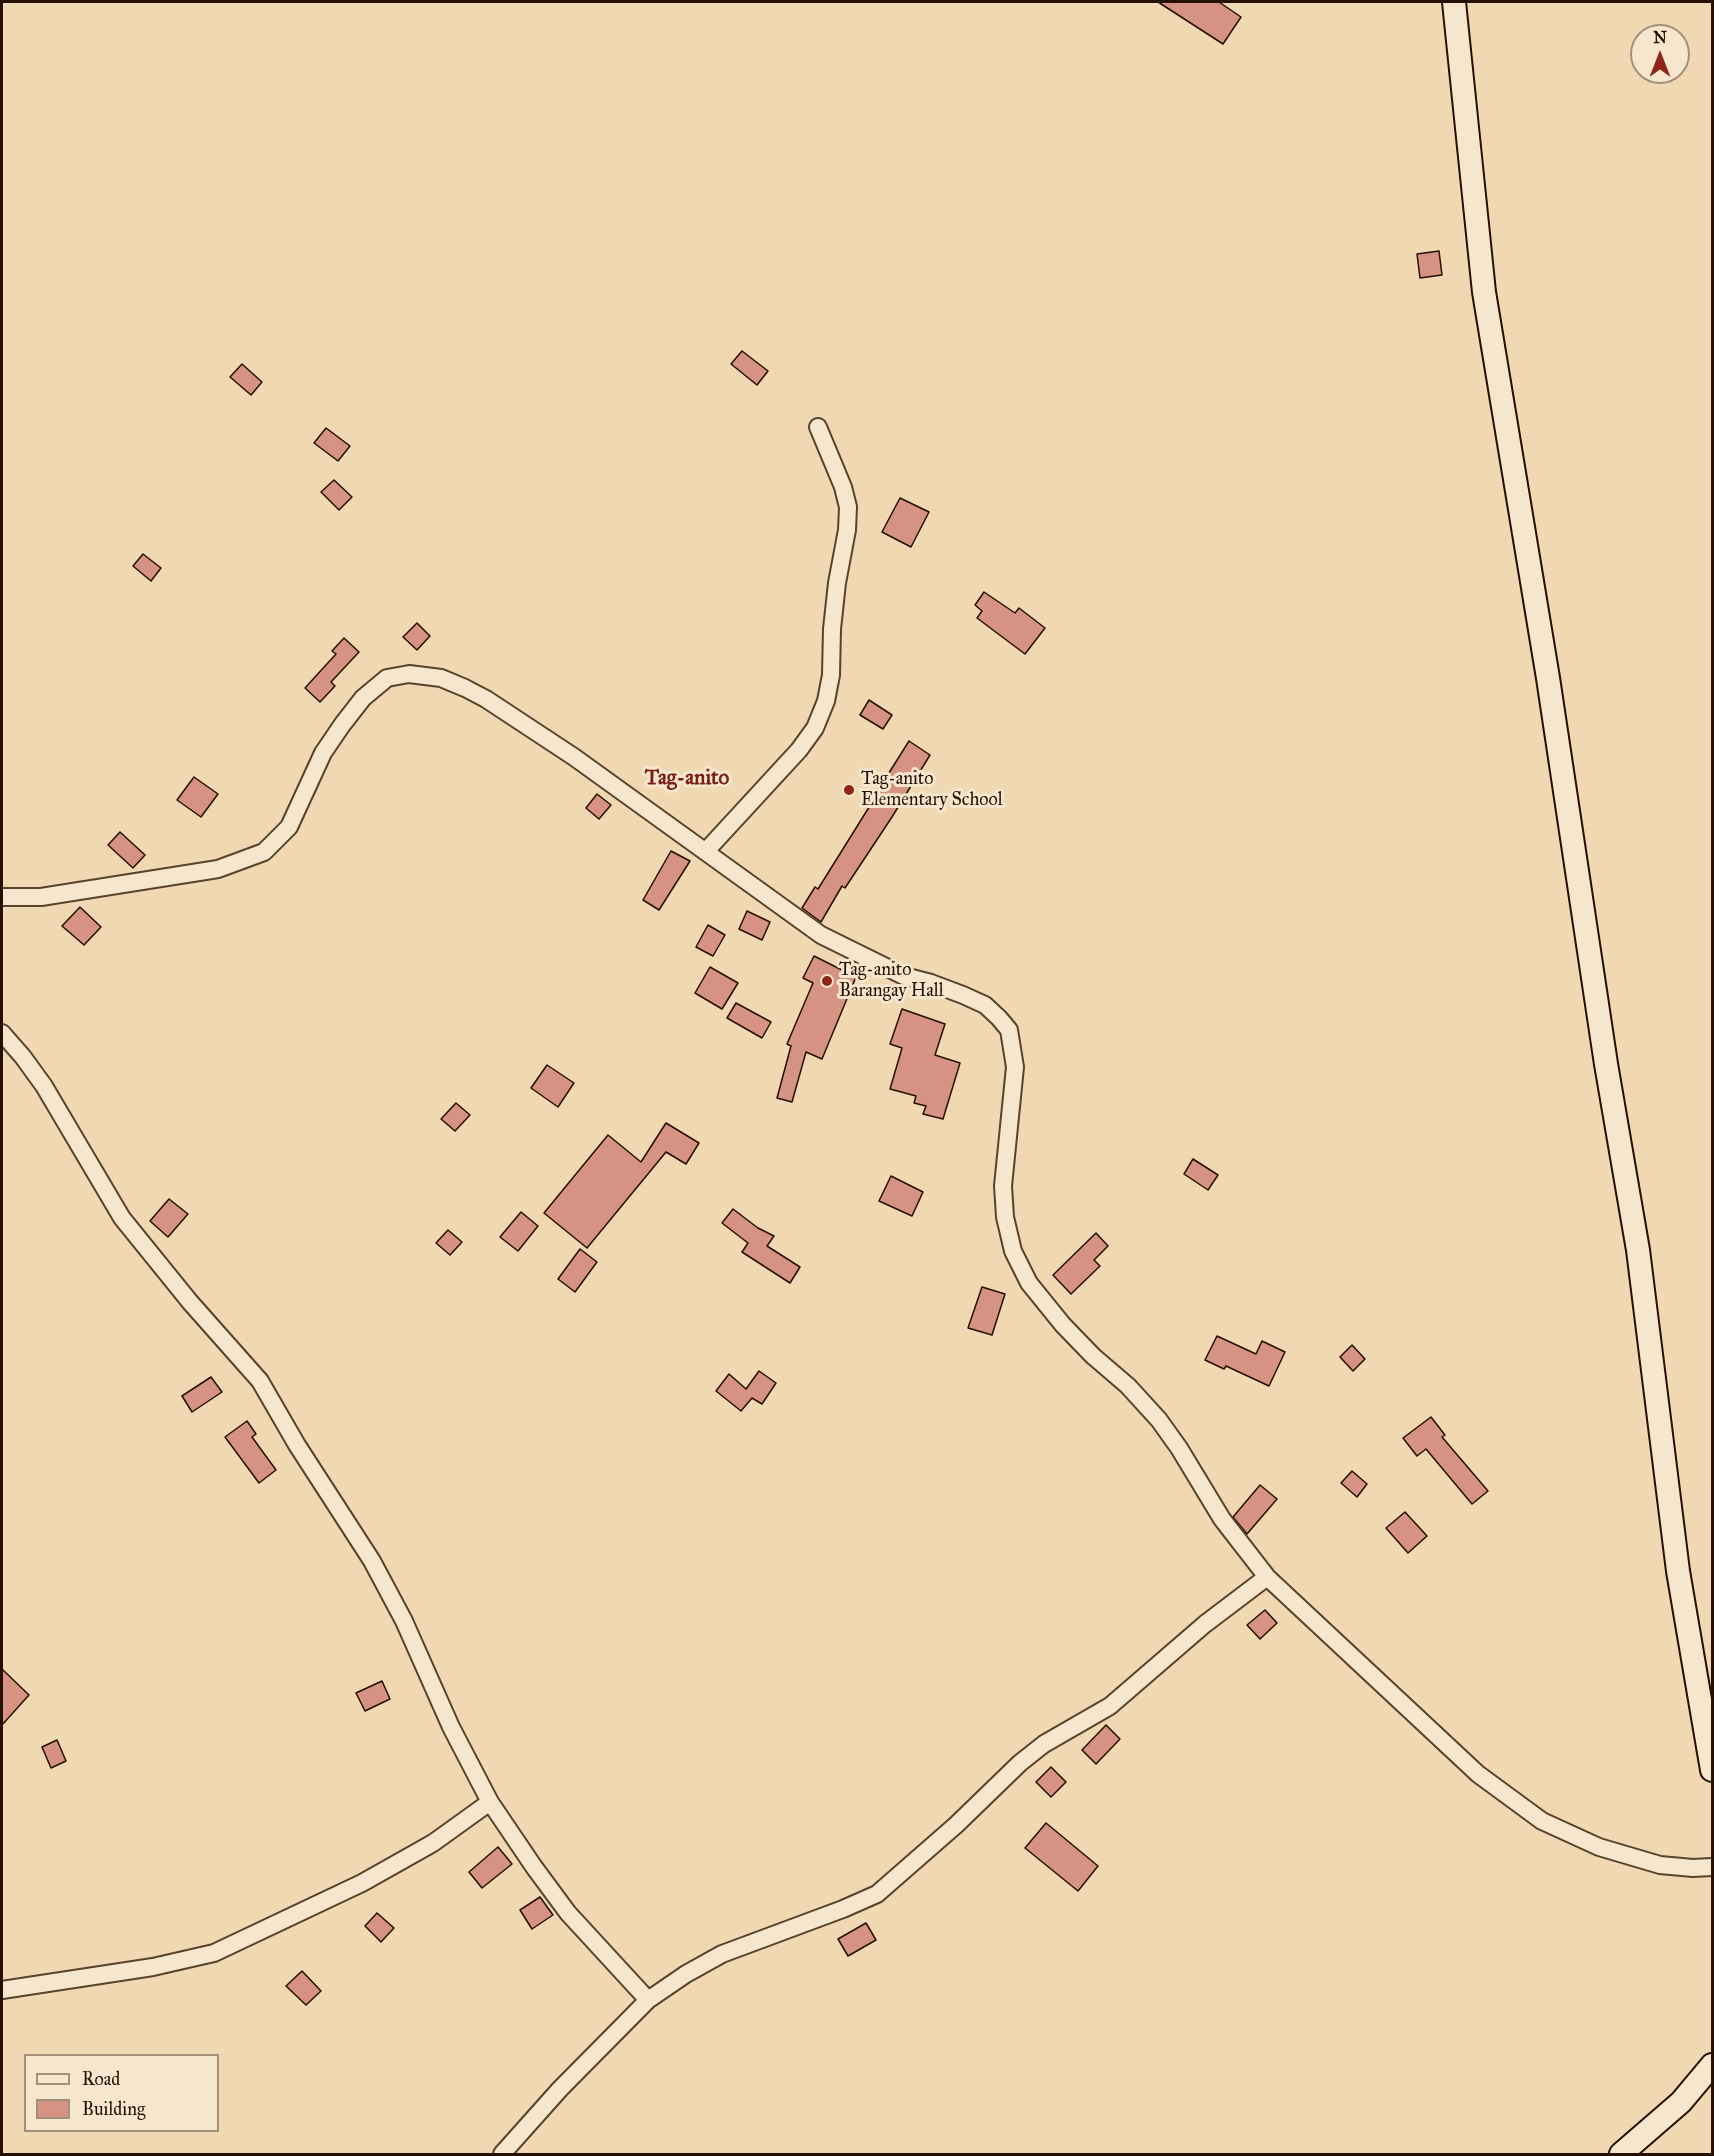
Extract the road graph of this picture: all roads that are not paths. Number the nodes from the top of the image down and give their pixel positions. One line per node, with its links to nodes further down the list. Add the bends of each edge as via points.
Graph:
1 (1454, 2): 7 (street, via 1484,292 1638,1250 1678,1570)
2 (818, 428): 3 (street, via 848,507 826,701 799,750)
3 (706, 851): 4 (street, via 486,699 441,678 409,674 387,678 363,698 323,753 289,827 264,852 218,869 41,897); 6 (street, via 821,935 904,975 985,1005 1009,1030 1015,1067 1003,1186 1013,1251 1029,1283 1063,1325 1159,1420 1222,1519)
4 (2, 897)
5 (2, 1033): 8 (street, via 44,1086 122,1218 260,1381 372,1561)
6 (1267, 1577): 9 (street, via 1478,1774 1542,1821 1599,1847 1660,1865); 11 (street, via 1205,1624 1110,1706 1044,1744 1020,1763 877,1894 722,1954)
7 (1713, 1770)
8 (490, 1802): 10 (street, via 433,1843 362,1883 214,1953 153,1967); 11 (street, via 568,1912)
9 (1713, 1867)
10 (2, 1990)
11 (648, 2000): 13 (street)
12 (1713, 2065): 14 (street, via 1681,2102)
13 (502, 2154)
14 (1622, 2154)

